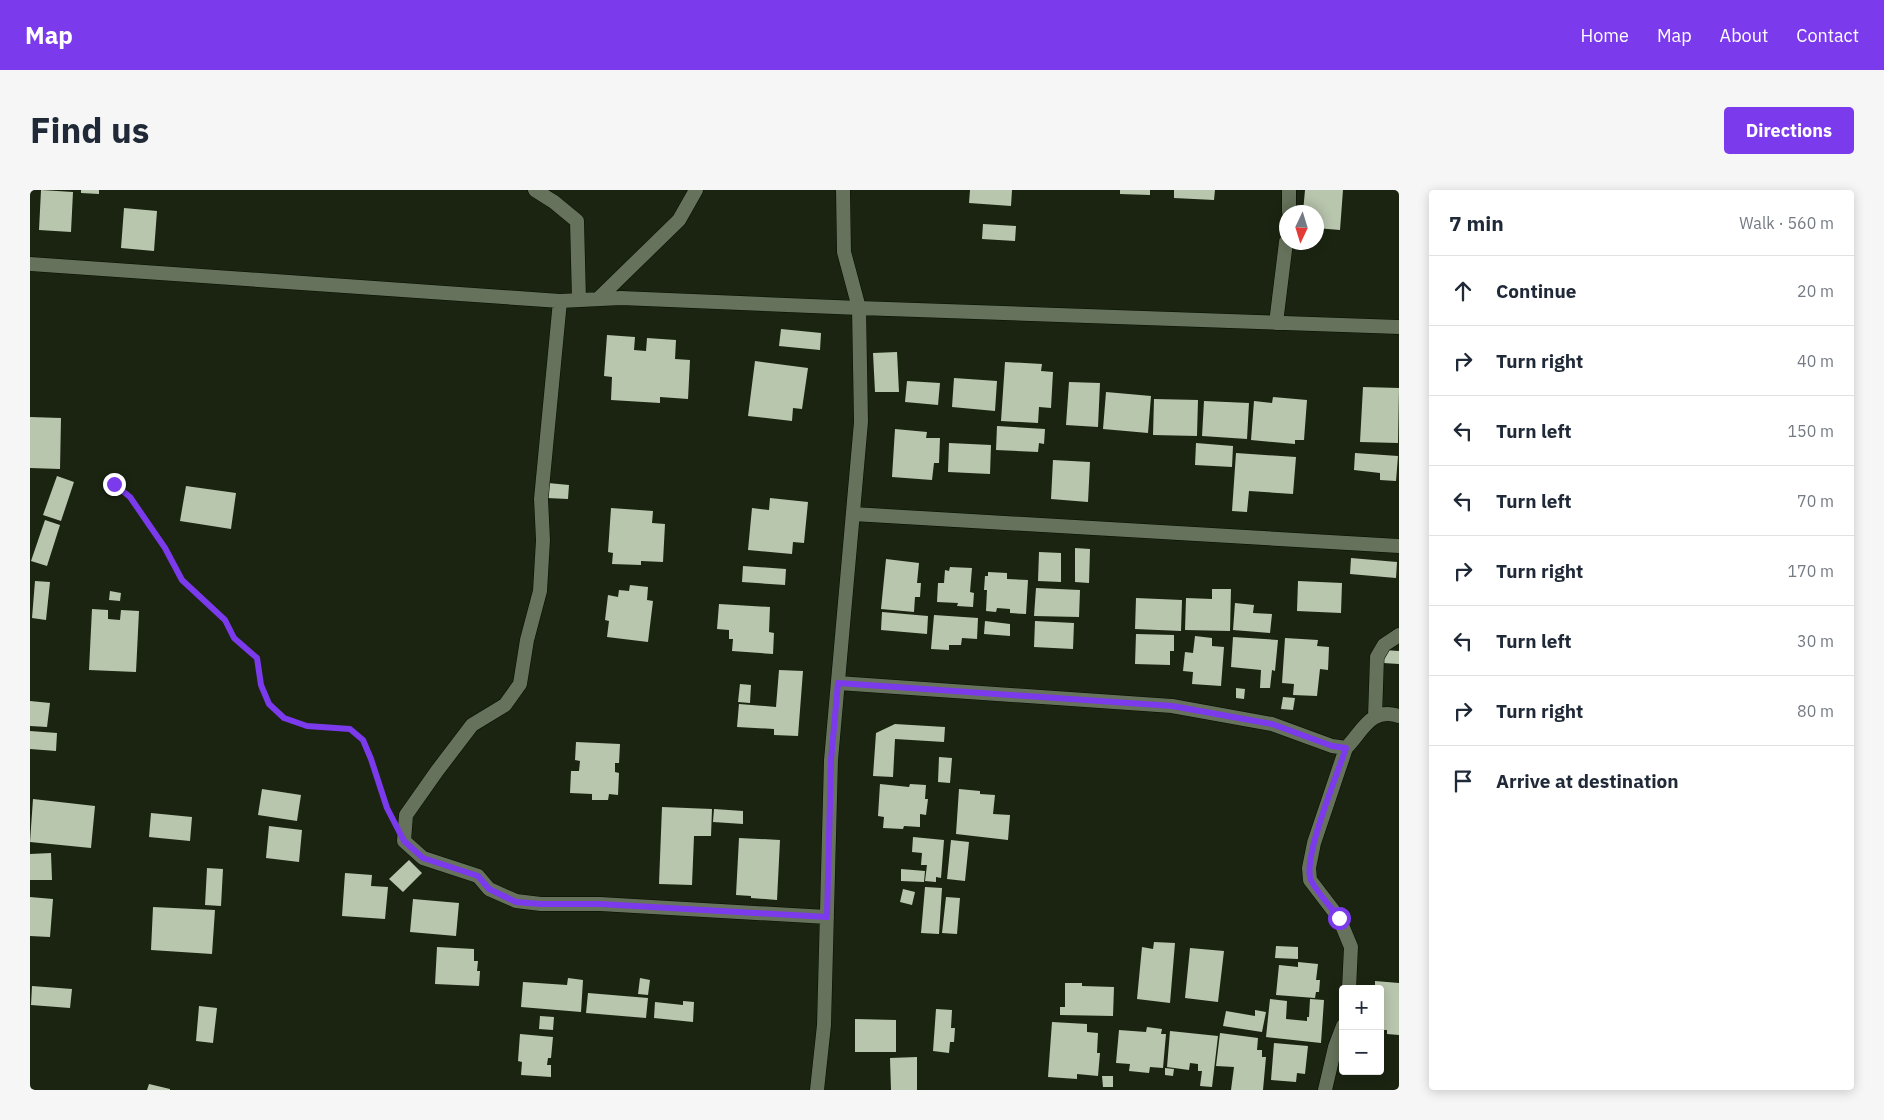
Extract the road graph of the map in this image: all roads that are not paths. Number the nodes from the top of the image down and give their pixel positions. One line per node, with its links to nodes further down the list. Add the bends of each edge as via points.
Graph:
1 (534, 190): 9 (street, via 577,221)
2 (696, 190): 8 (street, via 679,220)
3 (843, 190): 11 (street, via 844,252)
4 (1289, 190): 5 (street)
5 (1289, 205)
6 (1285, 250): 12 (street)
7 (30, 264): 10 (street)
8 (598, 299): 9 (street); 11 (street)
9 (579, 300): 10 (street)
10 (560, 301): 21 (street, via 541,499 540,591 520,684 504,705 472,725 437,771 406,815 404,841 423,858 478,876 489,889 516,902)
11 (859, 308): 12 (street); 14 (street, via 861,422)
12 (1276, 323): 13 (street)
13 (1399, 327)
14 (853, 514): 15 (street); 17 (street)
15 (1399, 546)
16 (1399, 635): 19 (street, via 1384,644 1377,657)
17 (838, 683): 20 (street, via 1172,706 1272,724); 21 (street, via 831,760)
18 (1399, 716): 19 (street, via 1382,714)
19 (1376, 717): 20 (street)
20 (1346, 748): 22 (street, via 1314,843 1309,868 1310,880 1339,918 1351,947)
21 (827, 917): 24 (street, via 824,1025)
22 (1349, 985)
23 (1341, 1030): 25 (street)
24 (817, 1090)
25 (1325, 1090)

